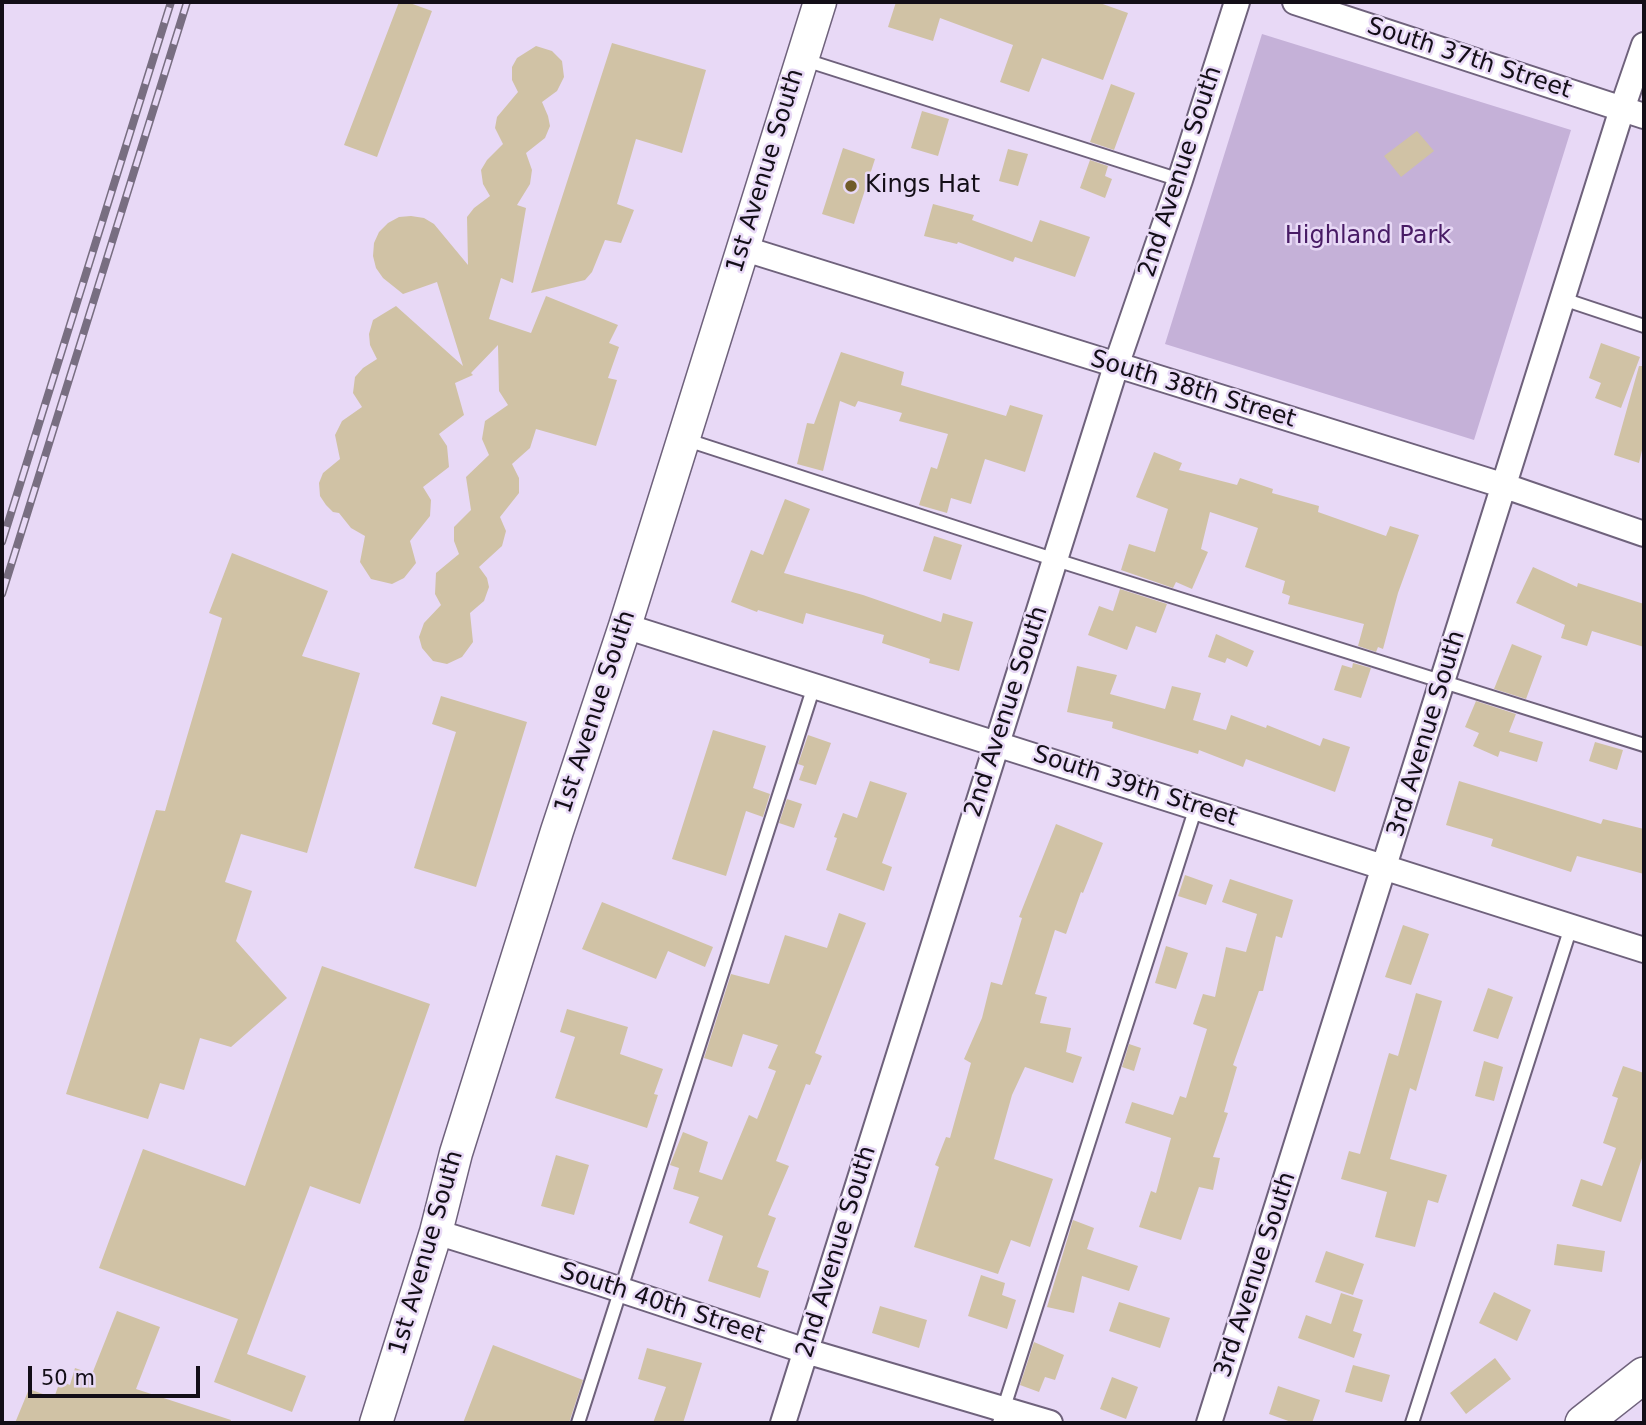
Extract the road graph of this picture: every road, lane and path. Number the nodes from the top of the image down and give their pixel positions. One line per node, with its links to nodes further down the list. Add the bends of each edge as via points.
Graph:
1 (820, 2): 5 (street, 1st Avenue South)
2 (1237, 2): 7 (street, 2nd Avenue South)
3 (1294, 2): 6 (street, South 37th Street)
4 (1644, 45): 6 (street, 3rd Avenue South)
5 (802, 59): 7 (lane); 8 (street, 1st Avenue South)
6 (1633, 113): 9 (street, 3rd Avenue South)
7 (1180, 180): 11 (street, 2nd Avenue South)
8 (742, 248): 11 (street, South 38th Street); 12 (street, 1st Avenue South)
9 (1563, 299): 10 (lane); 13 (street, 3rd Avenue South)
10 (1644, 326)
11 (1116, 366): 13 (street, South 38th Street); 15 (street, 2nd Avenue South)
12 (683, 439): 15 (lane); 16 (street, 1st Avenue South)
13 (1505, 486): 14 (street, South 38th Street); 17 (street, 3rd Avenue South)
14 (1644, 534)
15 (1056, 560): 17 (lane); 19 (street, 2nd Avenue South)
16 (625, 626): 18 (street, South 39th Street); 25 (street, 1st Avenue South, via 456,1153)
17 (1443, 682): 20 (lane); 22 (street, 3rd Avenue South)
18 (814, 686): 19 (street, South 39th Street); 26 (lane)
19 (996, 743): 21 (street, South 39th Street); 27 (street, 2nd Avenue South)
20 (1644, 745)
21 (1196, 807): 22 (street, South 39th Street); 29 (lane)
22 (1385, 867): 23 (street, South 39th Street); 34 (street, 3rd Avenue South)
23 (1571, 927): 24 (street, South 39th Street); 35 (lane)
24 (1644, 950)
25 (436, 1232): 26 (street, South 40th Street); 30 (street, 1st Avenue South)
26 (620, 1289): 27 (street, South 40th Street); 31 (lane)
27 (806, 1351): 29 (street, South 40th Street); 32 (street, 2nd Avenue South)
28 (1644, 1376): 36 (main road)
29 (1001, 1416): 33 (street, South 40th Street)
30 (376, 1423)
31 (579, 1423)
32 (783, 1423)
33 (1050, 1423)
34 (1209, 1423)
35 (1412, 1423)
36 (1583, 1423)

